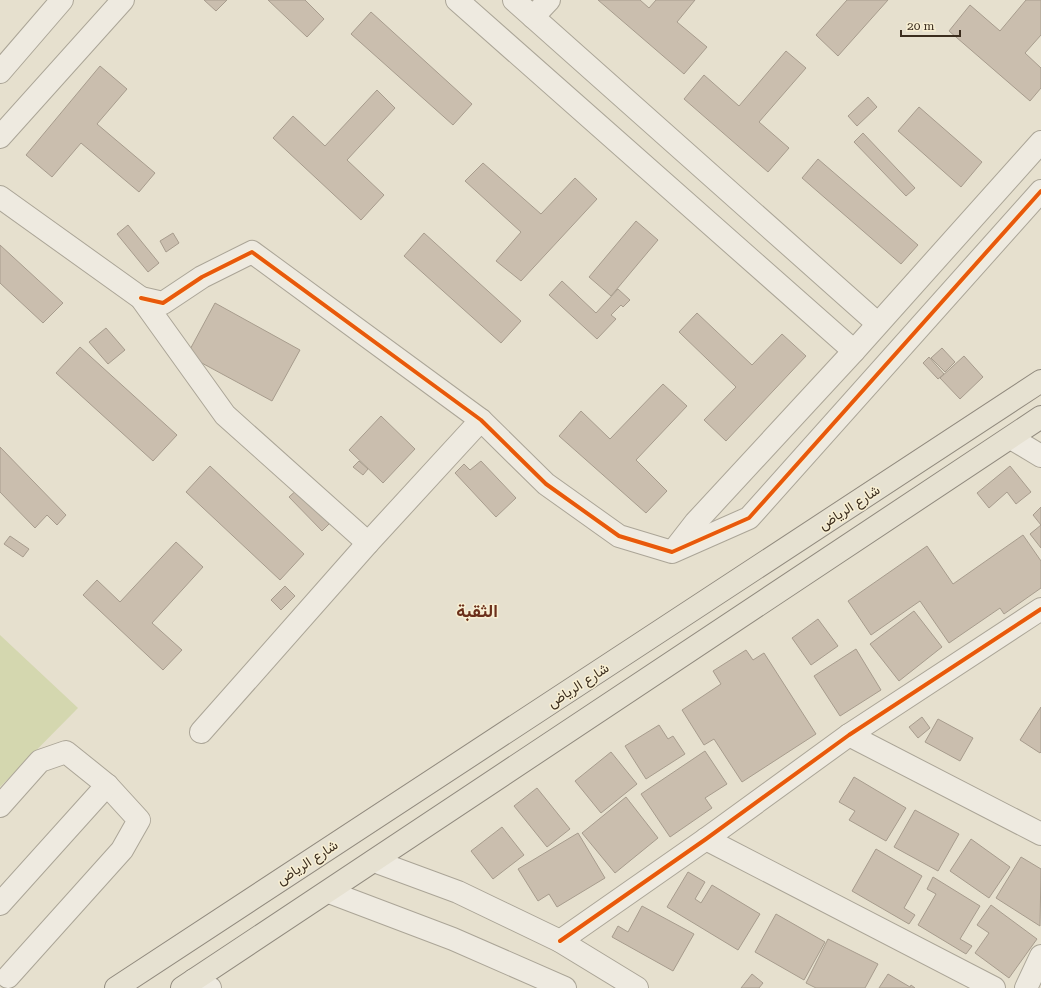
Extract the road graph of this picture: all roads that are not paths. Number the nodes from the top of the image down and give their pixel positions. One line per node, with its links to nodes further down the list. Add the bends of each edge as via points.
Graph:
1 (62, 0): 7 (street)
2 (123, 0): 8 (street)
3 (457, 0): 14 (street)
4 (514, 0): 6 (street)
5 (549, 0): 6 (street)
6 (533, 17): 13 (street)
7 (0, 72)
8 (0, 137)
9 (1041, 142): 13 (street)
10 (1041, 191): 23 (street, via 749,518)
11 (0, 197): 12 (street)
12 (141, 298): 17 (street, via 163,303 202,277 252,252); 22 (street, via 225,415)
13 (877, 323): 14 (street)
14 (854, 351): 23 (street, via 695,523)
15 (1041, 382): 20 (main road, شارع الرياض)
16 (1041, 417): 18 (main road)
17 (481, 420): 22 (street); 23 (street, via 546,484 619,536)
18 (1011, 438): 19 (street); 21 (main road)
19 (1041, 456)
20 (899, 474): 21 (main road); 38 (main road, شارع الرياض)
21 (917, 499): 31 (main road)
22 (368, 543): 25 (street)
23 (672, 552)
24 (1041, 609): 26 (street)
25 (201, 732)
26 (848, 735): 29 (street); 30 (street)
27 (107, 785): 28 (street, via 66,752 40,761); 33 (street); 36 (street, via 139,820 122,850)
28 (0, 806)
29 (1041, 834)
30 (706, 839): 34 (street); 41 (street)
31 (374, 862): 32 (main road); 34 (street, via 458,892)
32 (328, 892): 37 (main road); 39 (street, via 453,939)
33 (0, 904)
34 (560, 941): 40 (street)
35 (1041, 956): 42 (street)
36 (9, 978)
37 (196, 985)
38 (116, 988)
39 (565, 988)
40 (637, 988)
41 (994, 988)
42 (1026, 988)

